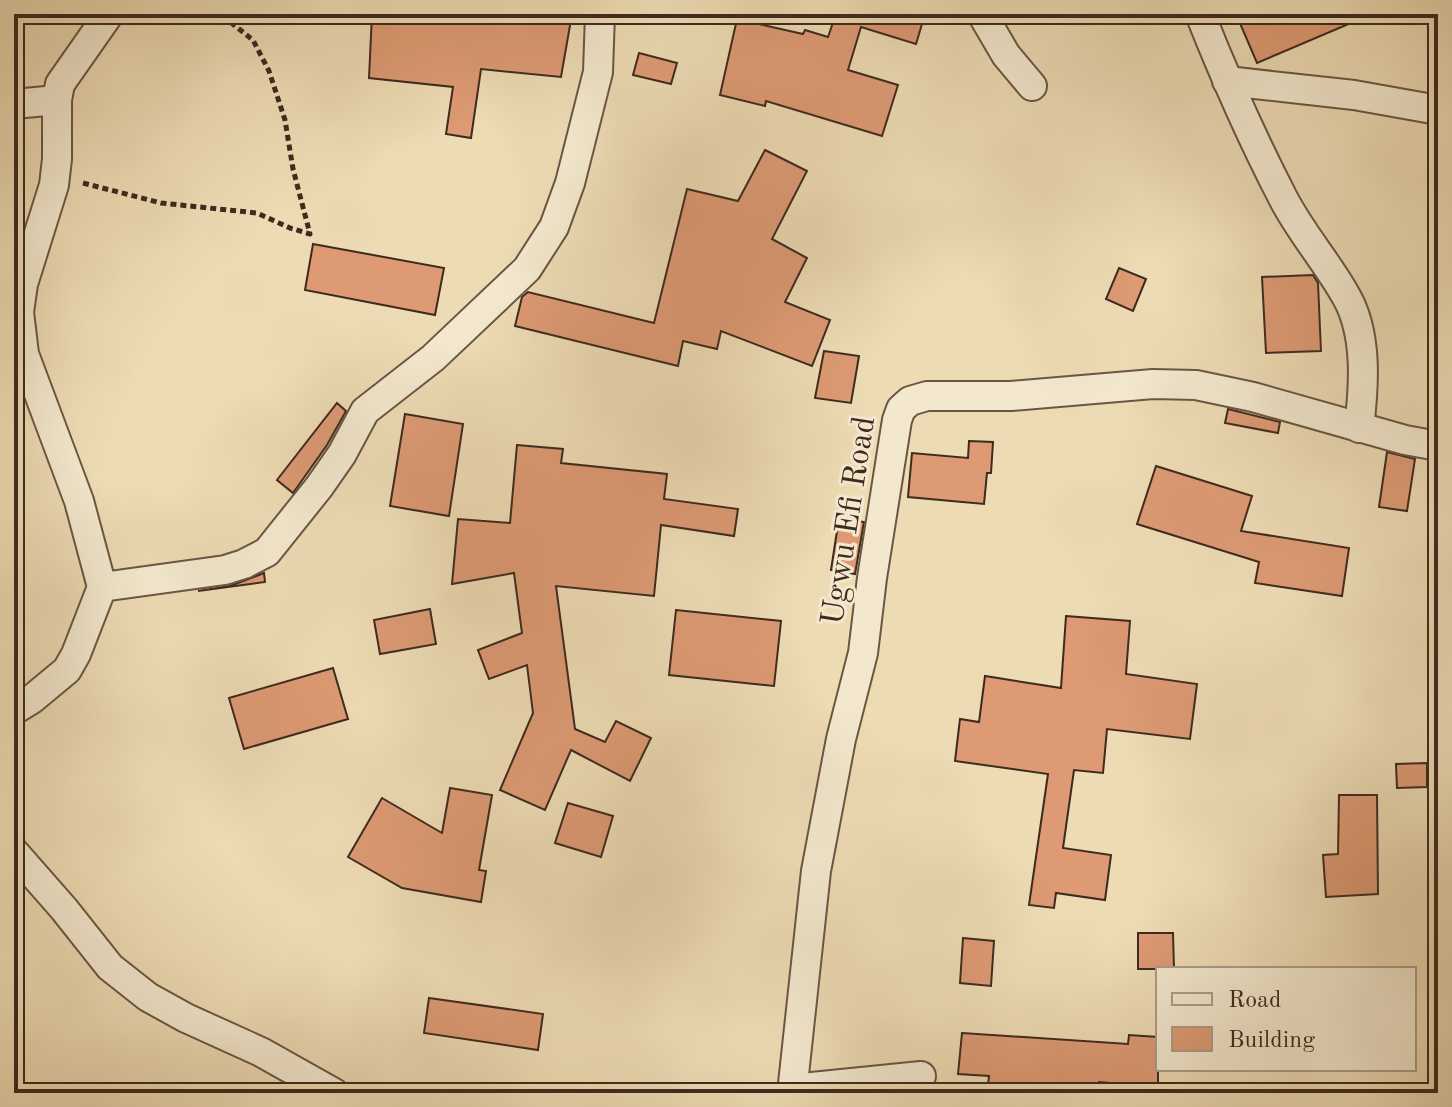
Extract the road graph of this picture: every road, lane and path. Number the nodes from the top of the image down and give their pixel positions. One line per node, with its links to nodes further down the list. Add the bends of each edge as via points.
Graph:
1 (109, 14): 8 (street, via 66,72)
2 (220, 14): 11 (path, via 253,40 269,71 310,234 257,213 161,203)
3 (600, 14): 14 (street, via 598,72 573,172 554,227 527,269 433,358 365,411 342,454 267,552 225,570)
4 (982, 14): 7 (street)
5 (1200, 14): 6 (street)
6 (1227, 81): 10 (street); 12 (street, via 1286,203 1348,299 1359,327)
7 (1032, 86)
8 (57, 100): 9 (street); 11 (street)
9 (14, 104)
10 (1438, 110)
11 (55, 175): 14 (street, via 23,284 20,338 79,501)
12 (1359, 428): 13 (street, Ugwu Efi Road); 18 (street, Ugwu Efi Road, via 1196,385 927,396 901,409 863,653 816,871)
13 (1438, 446)
14 (102, 587): 15 (street, via 67,670)
15 (14, 710)
16 (14, 852): 19 (street, via 110,967 148,997)
17 (921, 1076): 18 (street)
18 (792, 1091)
19 (334, 1093)

